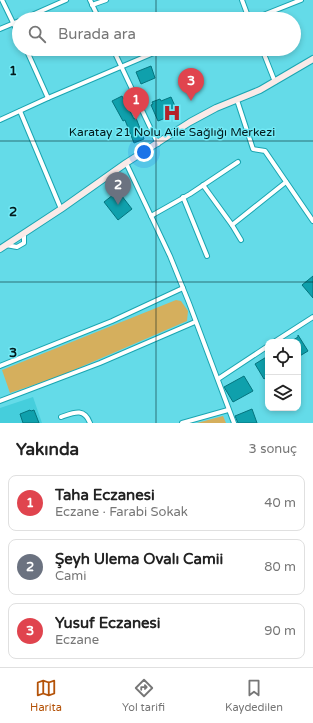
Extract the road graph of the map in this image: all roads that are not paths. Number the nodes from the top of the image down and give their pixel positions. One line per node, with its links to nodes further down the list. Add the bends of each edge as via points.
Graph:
1 (2, 0): 13 (street)
2 (66, 0): 9 (street)
3 (90, 0): 8 (street)
4 (106, 0): 8 (street)
5 (242, 0): 11 (street)
6 (301, 0): 7 (street)
7 (294, 1): 12 (street)
8 (92, 5): 10 (street)
9 (39, 12)
10 (96, 12)
11 (246, 12)
12 (269, 12)
13 (12, 19)
14 (12, 24): 15 (street)
15 (0, 29)
16 (29, 56): 23 (street)
17 (116, 56): 21 (street)
18 (146, 56): 21 (street)
19 (265, 56): 22 (street)
20 (313, 59): 22 (street)
21 (121, 66): 23 (street); 27 (street)
22 (276, 82): 24 (street)
23 (48, 98): 25 (street)
24 (237, 100): 27 (street, via 203,115); 30 (street, via 252,149 265,151)
25 (20, 111): 26 (street); 33 (street)
26 (0, 120)
27 (158, 144): 29 (street)
28 (238, 162): 31 (street)
29 (126, 163): 33 (street); 34 (street)
30 (286, 182): 35 (street); 36 (street)
31 (203, 185): 32 (street); 36 (street)
32 (184, 197): 34 (street); 39 (street)
33 (61, 209): 38 (street)
34 (151, 216): 40 (street)
35 (313, 221)
36 (232, 225): 37 (street)
37 (241, 240)
38 (0, 249)
39 (207, 256)
40 (183, 288): 42 (street); 45 (street)
41 (313, 317): 43 (street)
42 (195, 322): 46 (street); 47 (street, via 100,363)
43 (279, 339)
44 (265, 348): 46 (street)
45 (0, 366)
46 (218, 379): 48 (street)
47 (0, 401)
48 (228, 410): 51 (street); 52 (street)
49 (61, 417): 50 (street, via 78,412 88,418)
50 (90, 423)
51 (182, 423)
52 (234, 423)

